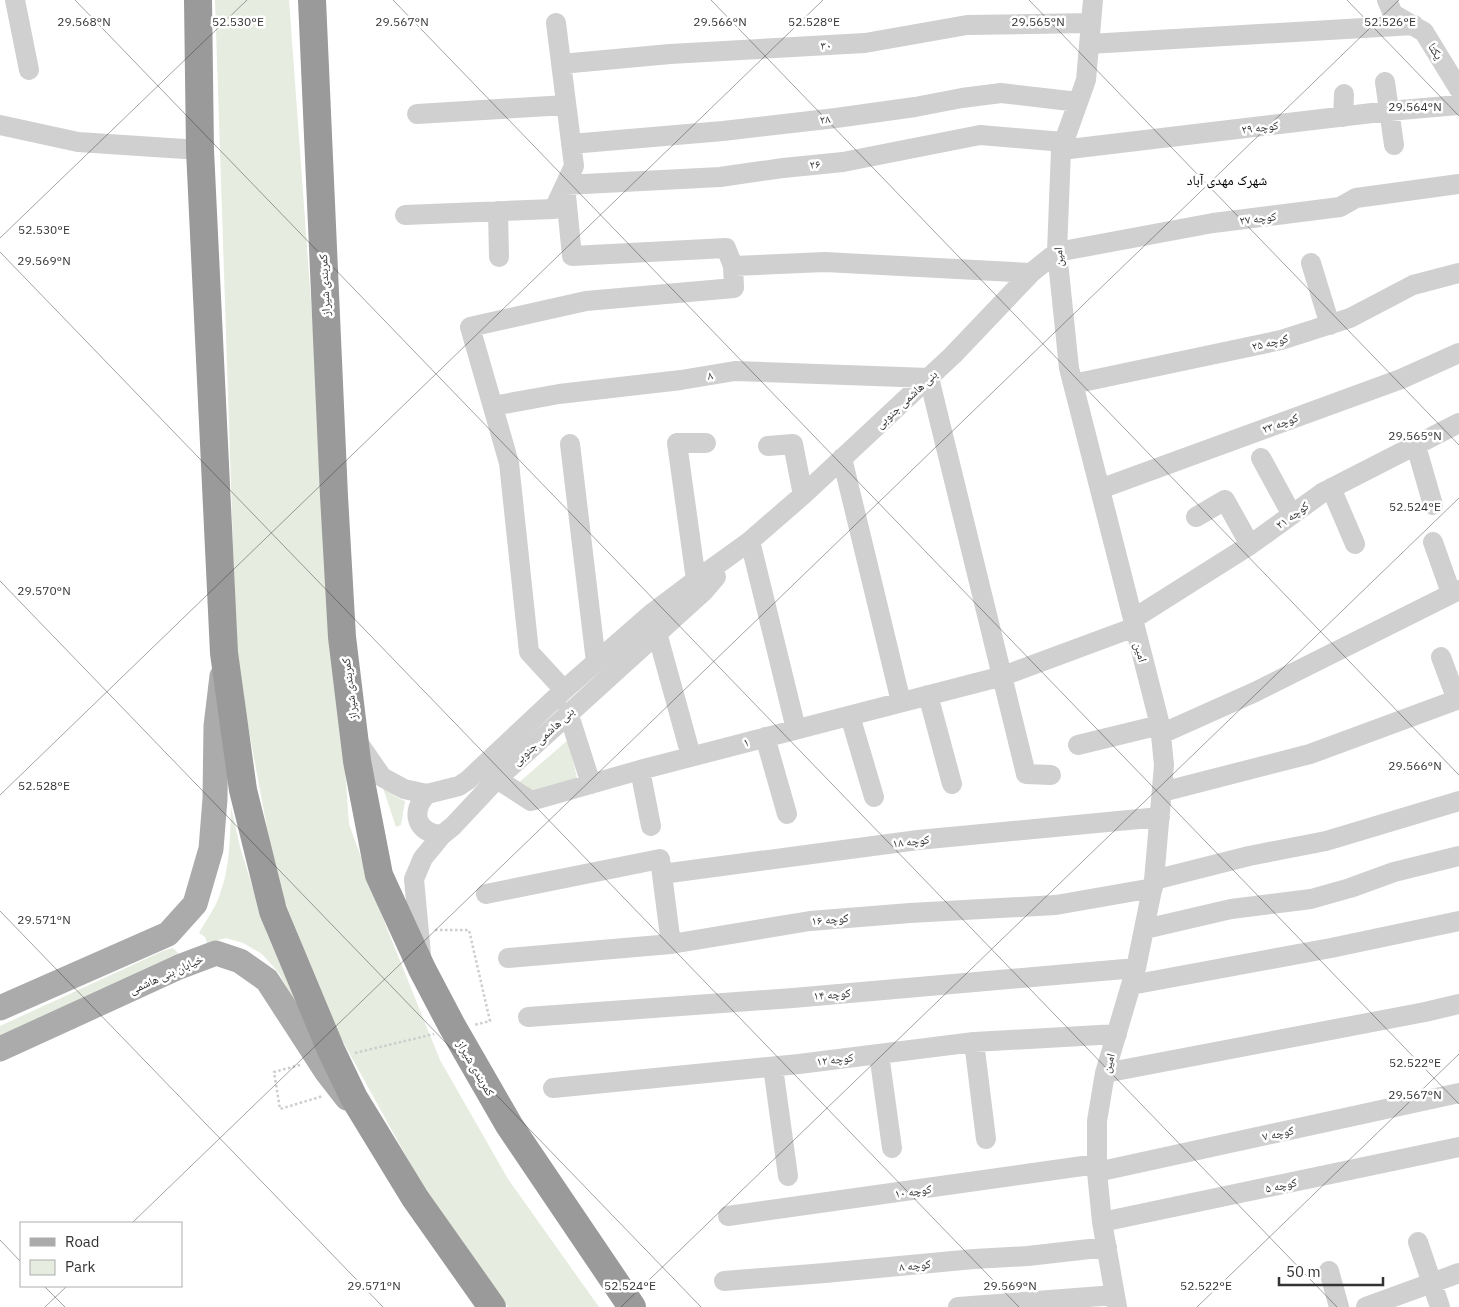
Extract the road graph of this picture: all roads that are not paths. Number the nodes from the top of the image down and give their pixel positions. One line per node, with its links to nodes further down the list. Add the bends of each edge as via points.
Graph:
1 (15, 0): 12 (street)
2 (198, 0): 26 (highway)
3 (1093, 0): 7 (street, امین)
4 (1388, 0): 8 (street, یکتا, via 1393,14)
5 (312, 3): 75 (highway, کمربندی شیراز, via 342,637)
6 (556, 23): 11 (street)
7 (1091, 23): 9 (street, امین); 11 (street, ۳۰, via 967,25 865,43)
8 (1414, 25): 9 (street); 10 (street, یکتا)
9 (1089, 44): 16 (street, امین, via 1086,80)
10 (1451, 61): 14 (street, یکتا)
11 (561, 64): 18 (street)
12 (29, 70)
13 (1385, 82): 19 (street)
14 (1459, 89)
15 (1344, 94): 21 (street)
16 (1078, 102): 23 (street, ۲۸, via 1001,93 826,119); 25 (street, امین)
17 (1459, 105): 19 (street, کوچه ۲۹)
18 (566, 106): 20 (street); 23 (street)
19 (1389, 111): 21 (street, کوچه ۲۹); 24 (street)
20 (417, 114)
21 (1343, 117): 25 (street, کوچه ۲۹)
22 (0, 125): 26 (street, via 78,142)
23 (571, 144): 28 (street, via 574,166)
24 (1394, 145)
25 (1063, 146): 28 (street, ۲۶, via 980,135 843,162 720,177); 31 (street, امین)
26 (200, 150): 63 (highway)
27 (1459, 184): 31 (street, کوچه ۲۷, via 1356,198 1340,208 1213,223)
28 (565, 185): 29 (street, via 554,209); 34 (street, via 572,256 726,248)
29 (498, 211): 30 (street); 32 (street)
30 (405, 215)
31 (1057, 252): 35 (street, بنی هاشمی جنوبی); 40 (street, امین)
32 (499, 257)
33 (1311, 263): 37 (street)
34 (733, 266): 35 (street, via 825,262); 41 (street, via 734,288 586,300 470,327)
35 (1030, 273): 39 (street, بنی هاشمی جنوبی)
36 (1459, 273): 37 (street, کوچه ۲۵, via 1414,285)
37 (1330, 325): 40 (street, کوچه ۲۵, via 1281,340)
38 (1459, 353): 50 (street, کوچه ۲۳, via 1401,379)
39 (929, 378): 41 (street, ۸, via 735,371); 47 (street, بنی هاشمی جنوبی); 66 (street)
40 (1073, 384): 50 (street, امین)
41 (493, 406): 67 (street, via 509,463 529,652)
42 (1459, 423): 46 (street, کوچه ۲۱)
43 (706, 443): 59 (street, via 677,443)
44 (570, 444): 65 (street)
45 (768, 446): 51 (street, via 793,444)
46 (1416, 446): 49 (street, کوچه ۲۱); 52 (street)
47 (842, 458): 51 (street, بنی هاشمی جنوبی); 70 (street)
48 (1261, 458): 53 (street)
49 (1331, 488): 53 (street, کوچه ۲۱); 57 (street)
50 (1100, 490): 61 (street, امین)
51 (803, 495): 55 (street, بنی هاشمی جنوبی)
52 (1433, 505)
53 (1292, 515): 58 (street, کوچه ۲۱)
54 (1196, 517): 58 (street, via 1225,500)
55 (750, 541): 59 (street, بنی هاشمی جنوبی); 62 (street, بنی هاشمی جنوبی); 73 (street)
56 (1433, 542): 60 (street)
57 (1355, 544)
58 (1250, 545): 61 (street, کوچه ۲۱)
59 (696, 580): 65 (street, بنی هاشمی جنوبی)
60 (1455, 591): 74 (street, via 1255,692)
61 (1134, 623): 66 (street, کوچه ۲۱); 74 (street, امین)
62 (657, 633): 71 (street, بنی هاشمی جنوبی); 78 (street)
63 (224, 653): 98 (main road, via 216,726 211,849 195,904); 115 (highway, via 243,790 274,911 330,1050)
64 (1441, 657): 69 (street)
65 (596, 662): 67 (street, بنی هاشمی جنوبی)
66 (1003, 676): 68 (street, ۱); 80 (street, via 1026,774)
67 (564, 690): 85 (street, بنی هاشمی جنوبی, via 468,780 459,786)
68 (928, 696): 70 (street, ۱); 83 (street)
69 (1458, 700): 84 (street, via 1310,754)
70 (901, 702): 72 (street, ۱)
71 (568, 712): 81 (street, بنی هاشمی جنوبی); 82 (street)
72 (850, 716): 73 (street, ۱); 86 (street)
73 (796, 729): 76 (street, ۱)
74 (1160, 729): 77 (street); 84 (street, امین, via 1164,765)
75 (354, 737): 85 (street, بنی هاشمی جنوبی, via 382,777 404,789); 102 (highway, کمربندی شیراز, via 379,875)
76 (765, 737): 78 (street, ۱); 88 (street)
77 (1078, 745)
78 (690, 756): 79 (street, ۱)
79 (640, 770): 82 (street, ۱); 90 (street)
80 (1051, 775)
81 (496, 779): 82 (street, ۱, via 531,801); 91 (street, بنی هاشمی جنوبی)
82 (591, 784)
83 (952, 784)
84 (1162, 792): 89 (street, امین)
85 (427, 794): 91 (street, via 417,808 417,816 427,831)
86 (874, 797)
87 (1459, 801): 94 (street, کوچه ۱۶, via 1326,841 1249,856)
88 (787, 814)
89 (1160, 817): 93 (street, کوچه ۱۸, via 918,840); 94 (street, امین)
90 (651, 826)
91 (442, 835): 102 (street, بنی هاشمی جنوبی, via 424,858 414,879)
92 (1459, 856): 97 (street, via 1394,872 1311,899 1231,909)
93 (662, 874): 95 (street, via 660,859); 99 (street)
94 (1153, 884): 97 (street, امین); 99 (street, کوچه ۱۶, via 1056,905 810,921)
95 (486, 894)
96 (1459, 921): 103 (street, کوچه ۱۴, via 1331,948)
97 (1145, 929): 103 (street, امین)
98 (168, 934): 101 (main road, via 181,935 188,942 189,954); 105 (main road)
99 (671, 944): 100 (street, کوچه ۱۶)
100 (508, 958)
101 (179, 967): 109 (main road, خیابان بنی هاشمی); 115 (main road, خیابان بنی هاشمی, via 216,952 240,961 267,980 326,1072)
102 (422, 969): 131 (highway, کمربندی شیراز, via 509,1125)
103 (1134, 976): 106 (street, کوچه ۱۴); 107 (street, امین)
104 (1459, 1004): 112 (street)
105 (0, 1008)
106 (528, 1017)
107 (1117, 1034): 108 (street, کوچه ۱۲); 112 (street, امین)
108 (974, 1042): 110 (street, کوچه ۱۲); 116 (street)
109 (0, 1049)
110 (879, 1054): 111 (street, کوچه ۱۲); 118 (street)
111 (773, 1067): 113 (street, کوچه ۱۲); 120 (street)
112 (1105, 1073): 119 (street, امین, via 1097,1121)
113 (553, 1088)
114 (1459, 1093): 119 (street, کوچه ۷)
115 (376, 1134): 130 (highway, via 415,1198)
116 (986, 1138)
117 (1459, 1147): 122 (street, کوچه ۵)
118 (892, 1148)
119 (1097, 1168): 121 (street, کوچه ۱۰); 122 (street, امین)
120 (788, 1176)
121 (728, 1216)
122 (1102, 1222): 124 (street, امین)
123 (1418, 1242): 128 (street)
124 (1106, 1246): 127 (street, کوچه ۸, via 1028,1256); 129 (street, امین)
125 (1328, 1270): 133 (street)
126 (1459, 1273): 128 (street)
127 (724, 1281)
128 (1432, 1283): 134 (street); 135 (street)
129 (1116, 1301): 132 (street)
130 (492, 1307)
131 (632, 1307)
132 (958, 1307)
133 (1339, 1307)
134 (1366, 1307)
135 (1440, 1307)

